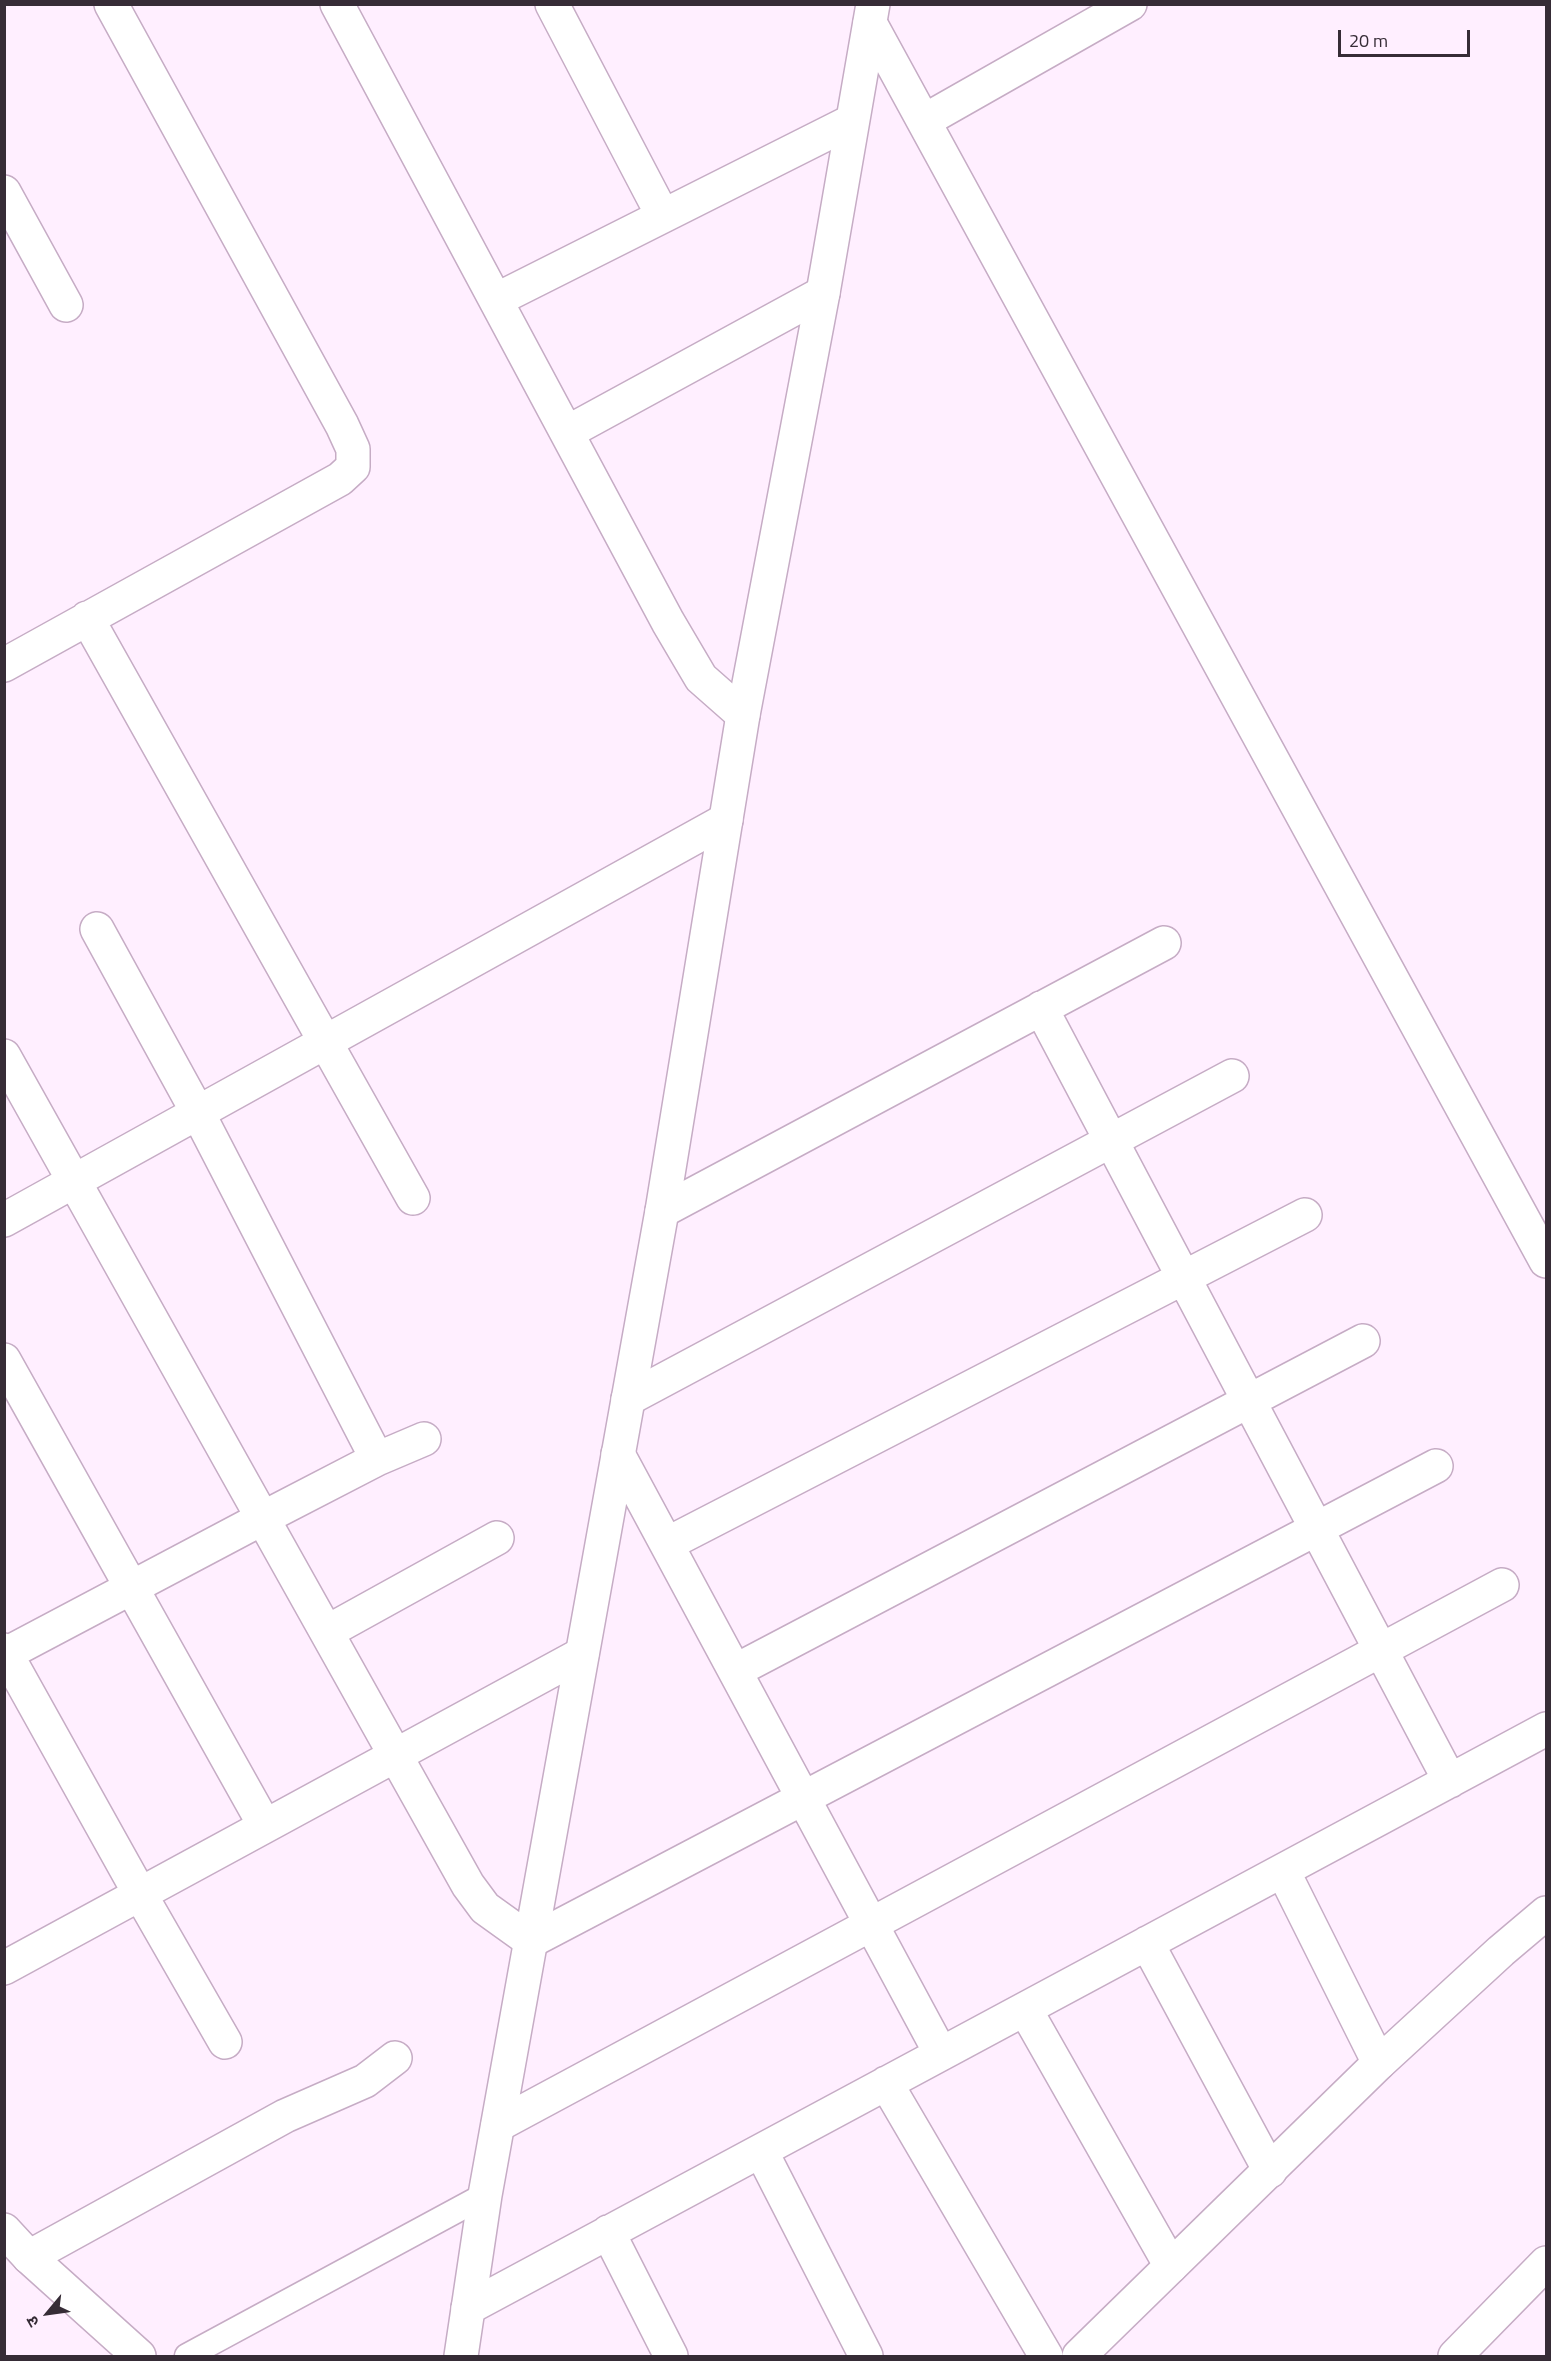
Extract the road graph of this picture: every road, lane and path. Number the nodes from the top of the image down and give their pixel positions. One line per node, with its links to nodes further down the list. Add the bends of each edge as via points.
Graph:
1 (111, 4): 14 (street, via 342,425 352,449 353,467 340,479)
2 (337, 4): 11 (street)
3 (552, 4): 9 (street)
4 (1130, 4): 7 (street)
5 (872, 14): 6 (street); 7 (street)
6 (852, 121): 9 (street); 10 (street)
7 (924, 121): 31 (street)
8 (4, 192): 12 (street)
9 (663, 216): 11 (street)
10 (823, 293): 13 (street); 16 (street)
11 (496, 300): 13 (street)
12 (66, 305)
13 (568, 432): 16 (street, via 701,678)
14 (87, 618): 15 (street); 21 (street)
15 (4, 665)
16 (743, 716): 17 (street)
17 (726, 820): 21 (street); 28 (street)
18 (97, 928): 24 (street)
19 (1164, 943): 20 (street)
20 (1041, 1008): 25 (street); 28 (street)
21 (326, 1042): 24 (street); 27 (street)
22 (4, 1056): 26 (street)
23 (1232, 1076): 25 (street)
24 (198, 1113): 26 (street); 39 (street)
25 (1111, 1141): 32 (street); 35 (street)
26 (74, 1181): 30 (street); 41 (street)
27 (413, 1198)
28 (662, 1211): 35 (street)
29 (1305, 1215): 32 (street)
30 (4, 1220)
31 (1546, 1261)
32 (1184, 1278): 36 (street); 44 (street)
33 (1363, 1341): 36 (street)
34 (4, 1360): 46 (street)
35 (628, 1399): 38 (street)
36 (1250, 1401): 42 (street); 51 (street)
37 (424, 1439): 39 (street)
38 (618, 1454): 44 (street); 50 (street)
39 (377, 1460): 41 (street)
40 (1436, 1466): 42 (street)
41 (263, 1518): 46 (street); 47 (street)
42 (1317, 1528): 48 (street); 55 (street)
43 (497, 1538): 47 (street)
44 (667, 1544): 51 (street)
45 (1502, 1585): 48 (street)
46 (132, 1588): 49 (street); 56 (street)
47 (327, 1632): 53 (street)
48 (1381, 1650): 54 (street); 60 (street)
49 (5, 1653): 58 (street)
50 (582, 1654): 53 (street); 61 (street)
51 (735, 1671): 55 (street)
52 (1546, 1730): 54 (street)
53 (397, 1755): 56 (street); 61 (street, via 468,1885 485,1908)
54 (1450, 1781): 57 (street)
55 (803, 1798): 60 (street); 61 (street)
56 (266, 1826): 58 (street)
57 (1283, 1871): 62 (street); 68 (street)
58 (140, 1894): 63 (street); 65 (street)
59 (1546, 1913): 68 (street)
60 (871, 1924): 66 (street); 70 (street)
61 (531, 1941): 70 (street)
62 (1147, 1943): 64 (street); 72 (street)
63 (8, 1957)
64 (1025, 2009): 66 (street); 78 (street)
65 (225, 2042)
66 (941, 2054): 69 (street)
67 (395, 2058): 76 (street, via 365,2080 285,2116)
68 (1379, 2063): 72 (street)
69 (886, 2083): 71 (street); 85 (street)
70 (498, 2125): 73 (street)
71 (761, 2151): 75 (street); 84 (street)
72 (1270, 2171): 78 (street)
73 (485, 2195): 79 (street); 81 (lane)
74 (4, 2230): 76 (street)
75 (608, 2232): 79 (street); 83 (street)
76 (29, 2257): 80 (street)
77 (1546, 2263): 87 (street)
78 (1171, 2266): 86 (street)
79 (468, 2308): 82 (street)
80 (139, 2356)
81 (187, 2356)
82 (461, 2356)
83 (671, 2356)
84 (866, 2356)
85 (1046, 2356)
86 (1079, 2356)
87 (1455, 2356)

